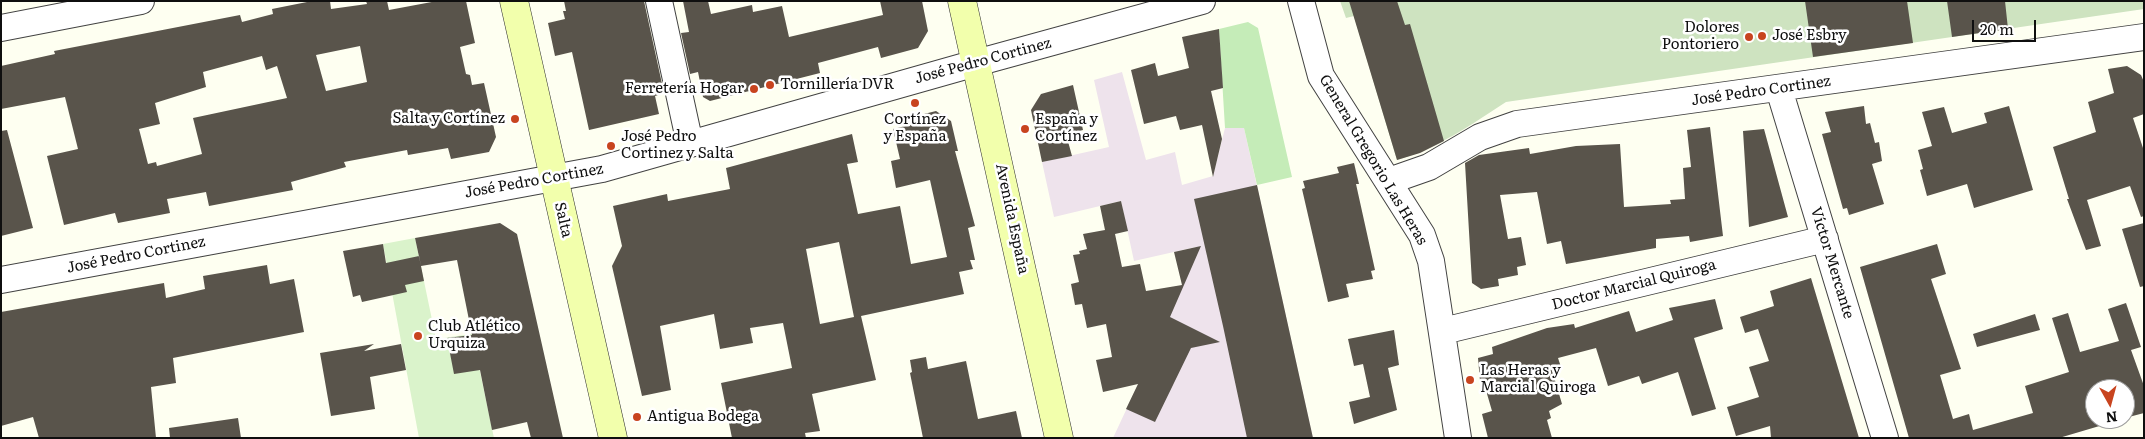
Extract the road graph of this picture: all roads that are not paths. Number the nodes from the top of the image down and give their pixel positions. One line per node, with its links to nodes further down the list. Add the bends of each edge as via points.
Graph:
1 (141, 1): 7 (street)
2 (514, 1): 12 (main road, Salta)
3 (659, 1): 11 (street)
4 (962, 1): 9 (main road, Avenida España)
5 (1202, 1): 9 (street, José Pedro Cortinez)
6 (1301, 1): 13 (street, General Gregorio Las Heras, via 1321,76)
7 (1, 28)
8 (2144, 37): 10 (street, José Pedro Cortinez)
9 (976, 63): 11 (street, José Pedro Cortinez); 18 (main road, Avenida España)
10 (1779, 89): 13 (street, José Pedro Cortinez, via 1517,124 1480,137 1429,166); 14 (street, Víctor Mercante)
11 (690, 144): 12 (street, José Pedro Cortinez, via 602,169)
12 (553, 178): 15 (street, José Pedro Cortinez); 17 (main road, Salta)
13 (1389, 181): 16 (street, General Gregorio Las Heras, via 1422,235 1432,261)
14 (1825, 239): 16 (street, Doctor Marcial Quiroga); 20 (street, Víctor Mercante)
15 (1, 280)
16 (1443, 331): 19 (street, General Gregorio Las Heras)
17 (613, 438)
18 (1059, 438)
19 (1458, 438)
20 (1885, 438)

